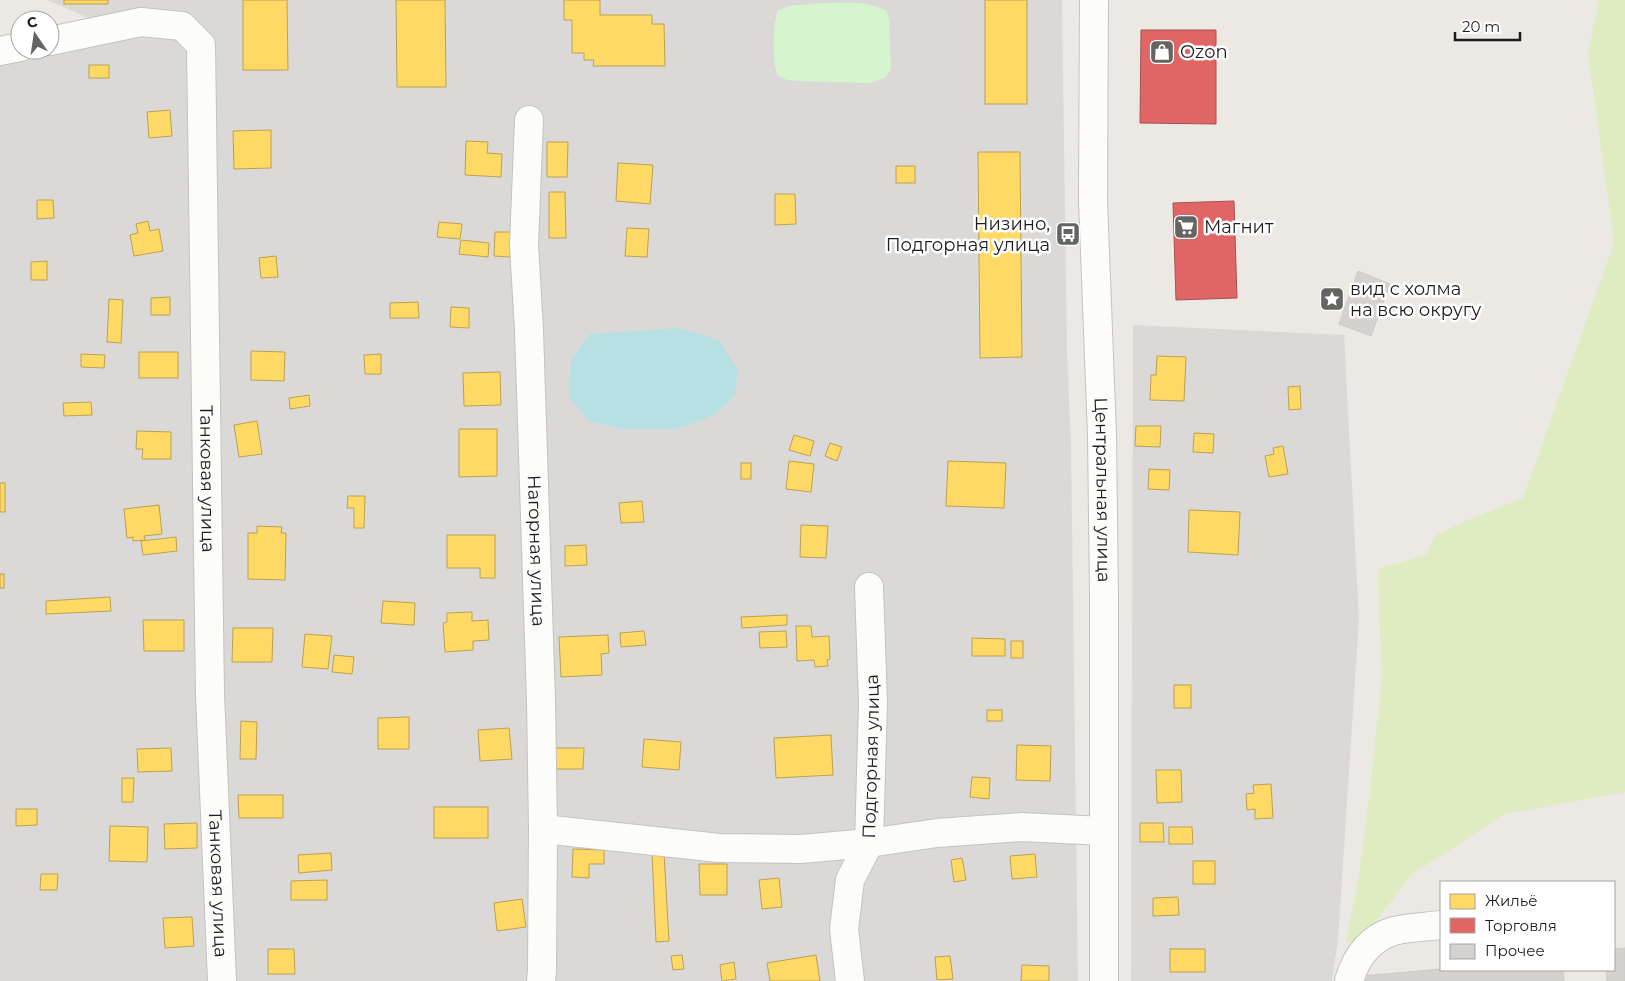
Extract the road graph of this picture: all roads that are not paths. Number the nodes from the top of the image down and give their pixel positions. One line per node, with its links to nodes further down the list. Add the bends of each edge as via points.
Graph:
1 (1094, 0): 7 (street, Центральная улица, via 1093,200 1104,595)
2 (142, 11): 3 (street, Танковая улица); 10 (street, Танковая улица, via 182,26 202,45 210,694)
3 (60, 37)
4 (529, 120): 6 (street, Нагорная улица, via 524,245)
5 (869, 586): 8 (street, Подгорная улица, via 873,703)
6 (543, 829): 8 (street, via 719,848 801,849); 11 (street, Нагорная улица)
7 (1103, 831): 8 (street, via 1022,827 937,833); 13 (street, Центральная улица)
8 (869, 843): 12 (street, Подгорная улица, via 850,880 844,929)
9 (1440, 925): 14 (street, via 1394,931 1369,944 1354,966)
10 (222, 981)
11 (540, 981)
12 (850, 981)
13 (1104, 981)
14 (1349, 981)

